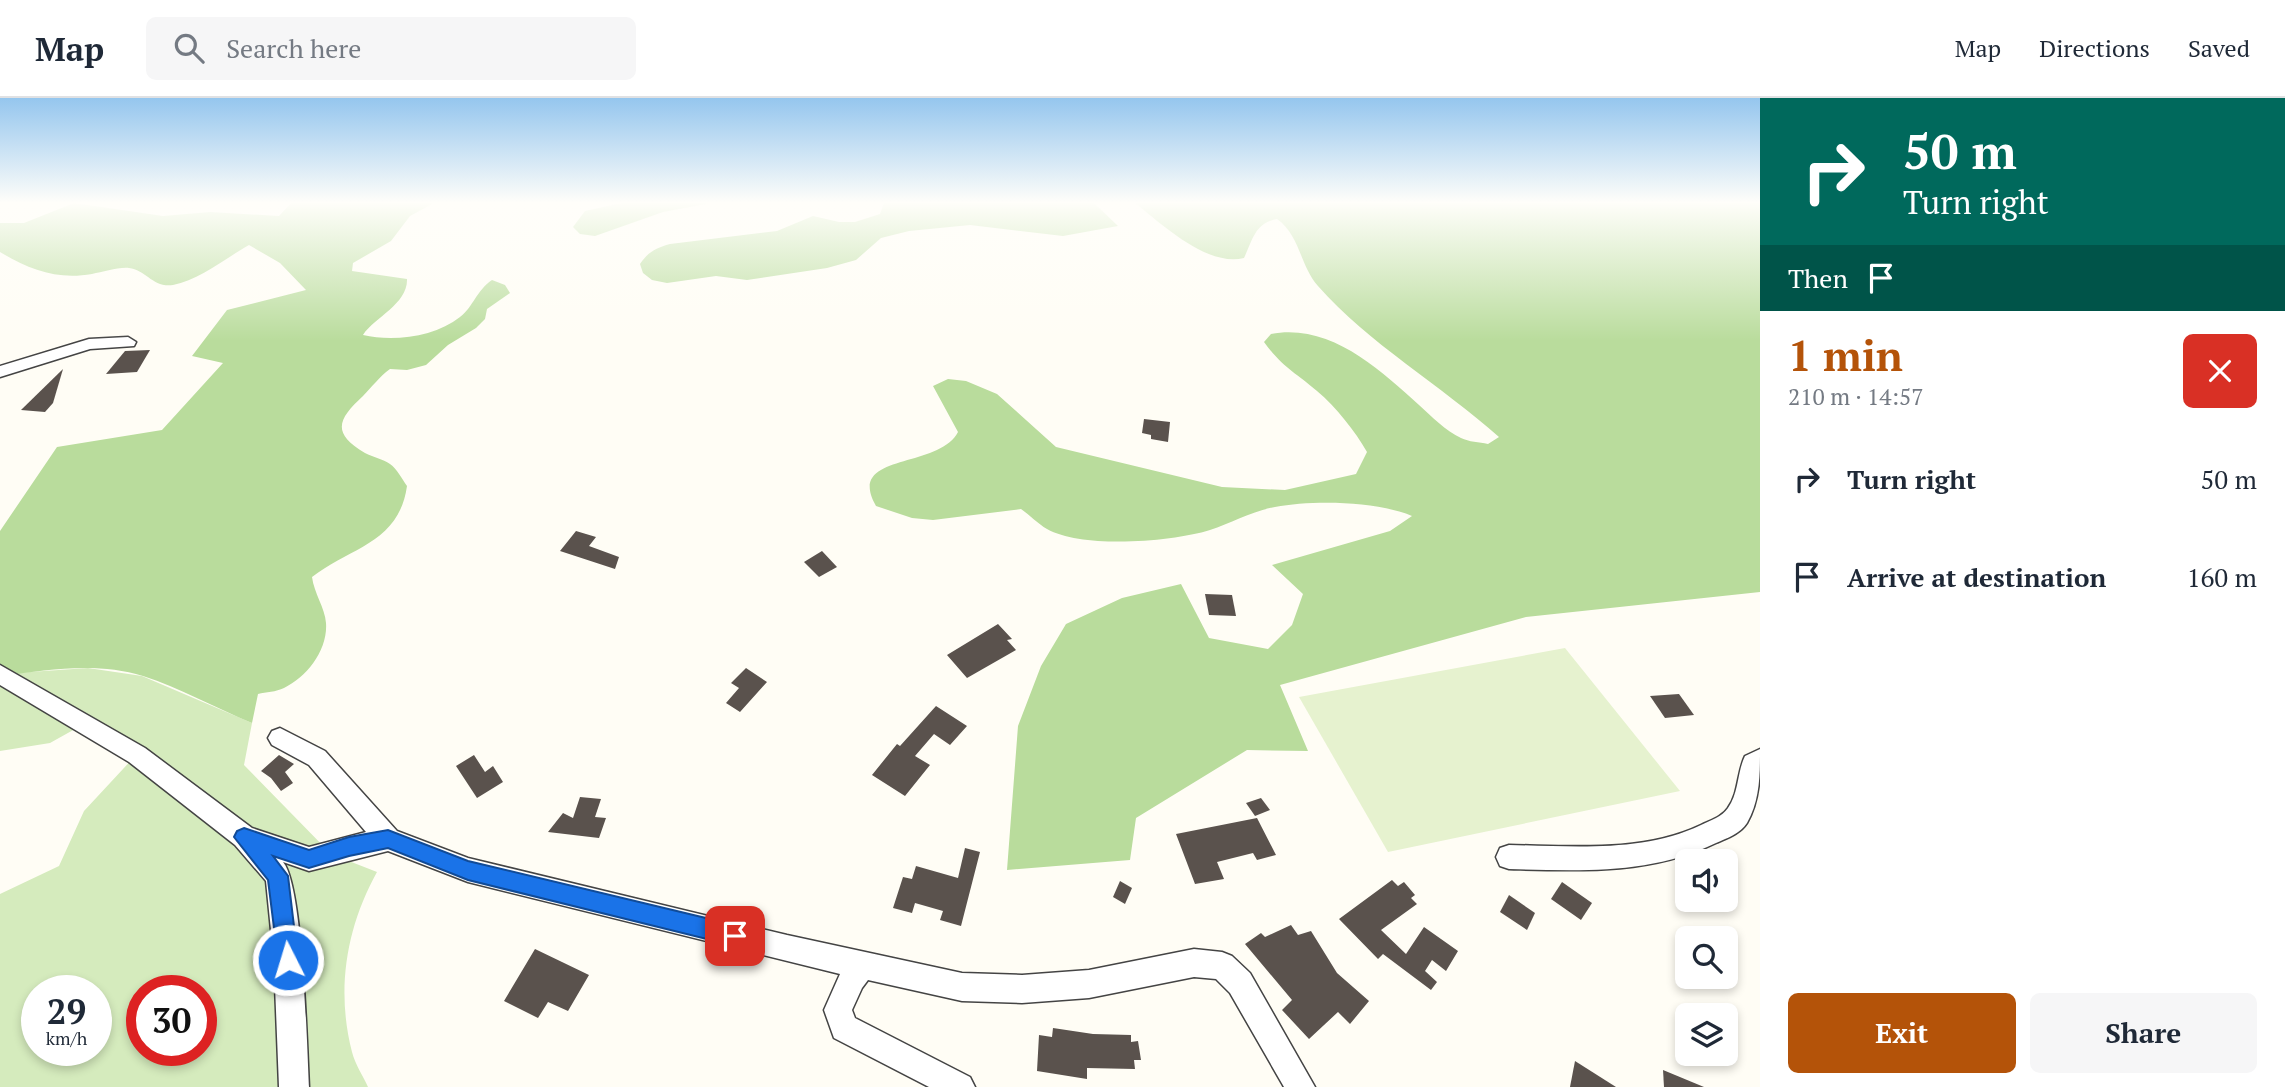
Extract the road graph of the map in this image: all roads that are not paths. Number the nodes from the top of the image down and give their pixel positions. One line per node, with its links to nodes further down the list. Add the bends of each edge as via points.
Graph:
1 (128, 342): 2 (street, via 89,344)
2 (0, 372)
3 (0, 674): 6 (street, via 137,755)
4 (280, 738): 7 (street, via 317,758)
5 (1760, 760): 8 (street, via 1753,764 1746,798 1735,820 1705,837 1651,853)
6 (244, 837): 7 (street, via 309,859); 10 (street, via 278,876 288,960)
7 (388, 839): 9 (street, via 468,870)
8 (1509, 857)
9 (863, 966): 11 (street, via 852,978 838,1010 844,1028); 12 (street, via 962,987 1022,989 1089,984 1194,963 1222,966 1240,983)
10 (294, 1087)
11 (960, 1087)
12 (1300, 1087)

